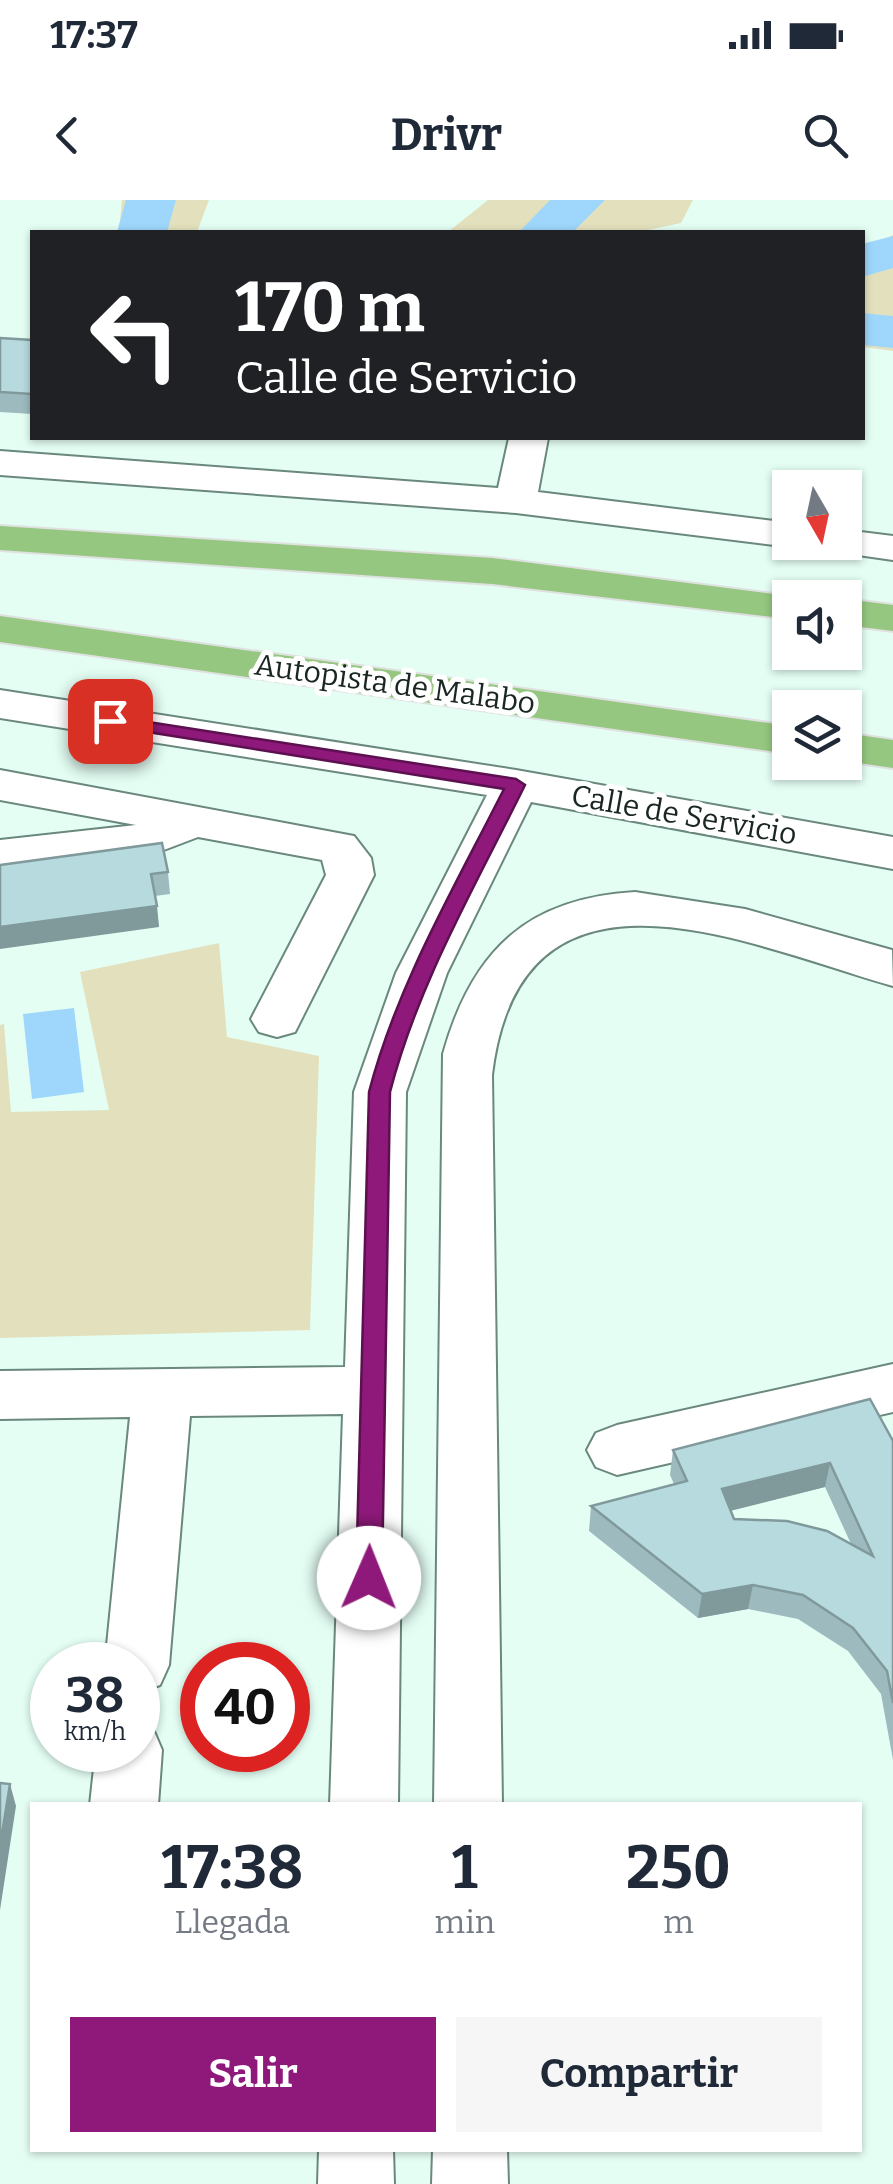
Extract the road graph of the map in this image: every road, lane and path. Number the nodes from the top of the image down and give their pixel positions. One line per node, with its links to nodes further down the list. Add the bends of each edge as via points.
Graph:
1 (528, 440): 3 (street)
2 (0, 463): 3 (street)
3 (516, 501): 4 (street)
4 (772, 533)
5 (0, 538): 8 (highway, via 492,571)
6 (862, 544): 7 (street)
7 (893, 548)
8 (772, 604)
9 (862, 614): 10 (highway)
10 (893, 618)
11 (0, 629): 13 (highway, Autopista de Malabo)
12 (0, 704): 17 (street, Calle de Servicio)
13 (772, 737)
14 (862, 750): 15 (highway)
15 (893, 754)
16 (0, 784): 18 (street)
17 (516, 785): 19 (street, Calle de Servicio); 24 (street, via 412,992 380,1092)
18 (192, 821): 20 (street, via 156,838); 22 (street, via 337,847 347,858 350,875)
19 (893, 852)
20 (0, 856)
21 (893, 969): 32 (street, via 820,943 673,909 628,907 576,915 531,938 504,970 470,1044 466,1075)
22 (278, 1019)
23 (893, 1388): 27 (street)
24 (373, 1390): 25 (street); 31 (street)
25 (162, 1393): 26 (street); 28 (street)
26 (0, 1396)
27 (617, 1450)
28 (139, 1642)
29 (127, 1772): 30 (street)
30 (124, 1802)
31 (364, 1802)
32 (468, 1802)
33 (356, 2152): 35 (street)
34 (470, 2152): 36 (street)
35 (356, 2184)
36 (470, 2184)

